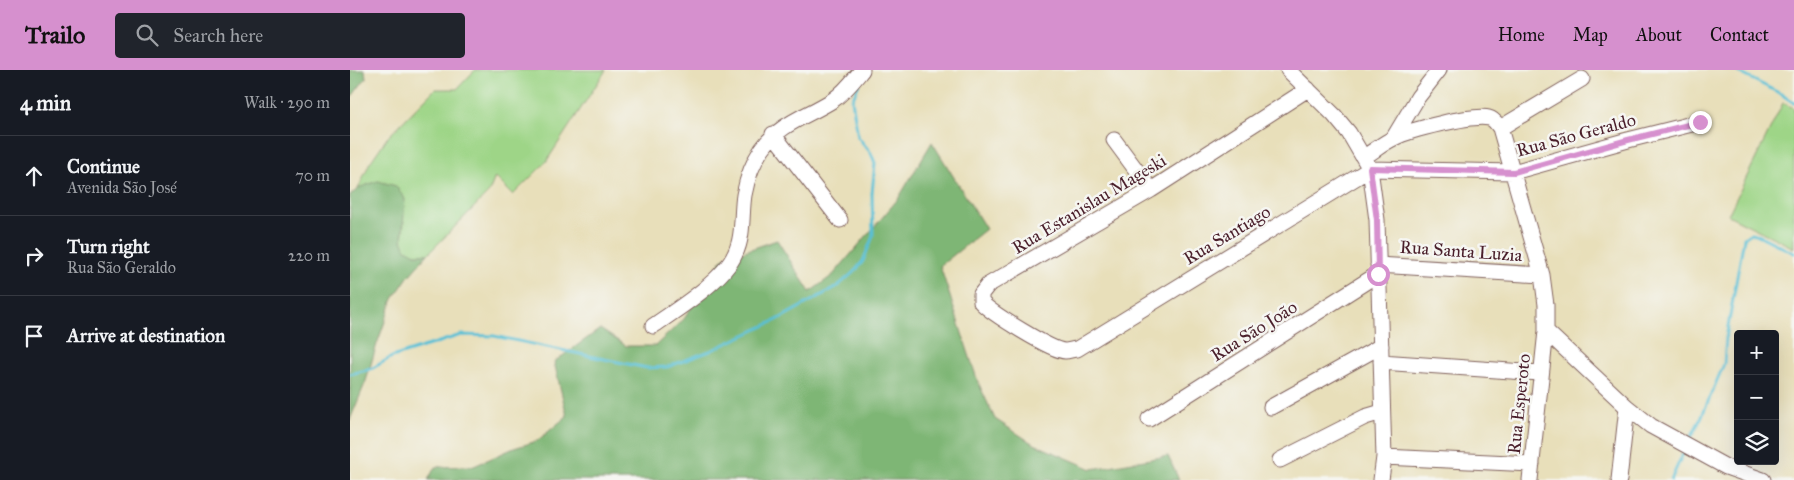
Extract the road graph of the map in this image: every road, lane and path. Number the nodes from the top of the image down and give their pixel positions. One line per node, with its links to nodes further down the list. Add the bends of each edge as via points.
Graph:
1 (862, 70): 8 (street, via 846,90)
2 (1288, 70): 5 (street)
3 (1439, 70): 9 (street)
4 (1582, 79): 7 (street)
5 (1308, 89): 11 (street, via 1334,115); 13 (street, Rua Estanislau Mageski)
6 (1700, 122): 12 (street, Rua São Geraldo)
7 (1500, 128): 9 (street, via 1489,118 1466,118); 12 (street, Rua Esperoto)
8 (773, 134): 14 (street); 17 (street, via 748,179 738,246 730,263 681,307)
9 (1394, 137): 11 (street, Rua Santiago)
10 (1114, 140): 13 (street)
11 (1367, 163): 12 (street, Rua São Geraldo); 15 (street, via 1377,220); 20 (street, Rua Santiago, via 1082,346)
12 (1514, 172): 16 (street, Rua Esperoto)
13 (1151, 190): 20 (street, Rua Estanislau Mageski, via 988,286 981,294 984,306 1043,342)
14 (840, 220)
15 (1378, 269): 16 (street, Rua Santa Luzia); 19 (street); 26 (street, Rua São João)
16 (1542, 275): 18 (street, Rua Esperoto)
17 (653, 326)
18 (1546, 331): 22 (street, Rua Esperoto); 24 (street)
19 (1381, 346): 21 (street); 23 (street)
20 (1065, 351)
21 (1381, 362): 22 (street); 25 (street)
22 (1540, 372): 29 (street, Rua Esperoto)
23 (1271, 407)
24 (1627, 407): 30 (street); 33 (street)
25 (1382, 412): 27 (street); 28 (street, via 1365,417)
26 (1149, 420)
27 (1384, 457): 29 (street); 31 (street)
28 (1280, 460)
29 (1532, 464): 32 (street, Rua Esperoto)
30 (1723, 474): 34 (street)
31 (1381, 480)
32 (1530, 480)
33 (1620, 480)
34 (1763, 480)

